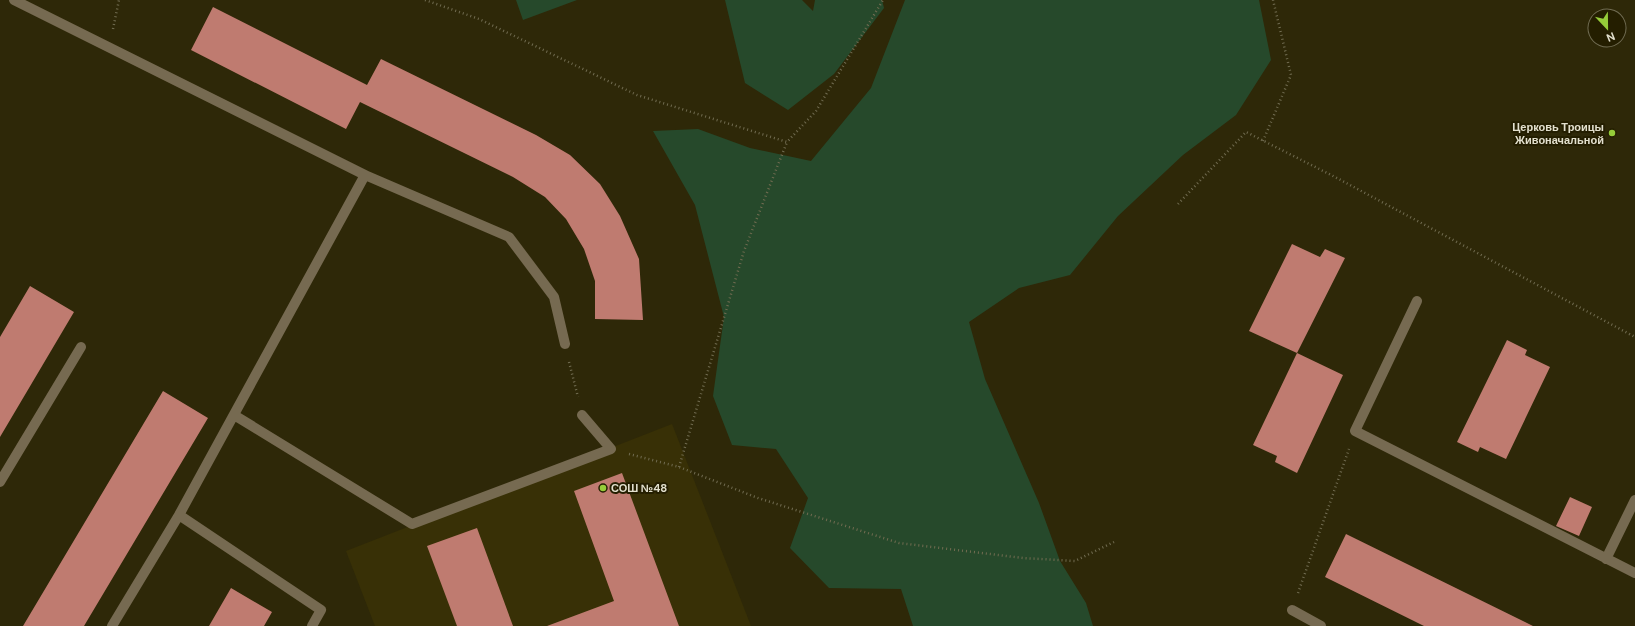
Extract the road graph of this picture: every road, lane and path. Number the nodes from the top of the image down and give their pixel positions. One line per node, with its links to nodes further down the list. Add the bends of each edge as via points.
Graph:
1 (14, 0): 6 (lane)
2 (118, 0): 6 (path)
3 (425, 0): 7 (path, via 479,19 637,95)
4 (883, 0): 7 (path, via 816,111)
5 (1273, 0): 8 (path, via 1291,75)
6 (111, 48): 9 (lane)
7 (787, 142): 19 (path, via 744,251)
8 (1263, 142): 10 (path, via 1246,132); 12 (path, via 1335,177)
9 (365, 175): 13 (lane, via 509,237 554,297); 15 (lane)
10 (1178, 204)
11 (1417, 301): 17 (lane)
12 (1635, 337)
13 (565, 344): 16 (path)
14 (81, 347): 20 (lane)
15 (234, 415): 18 (lane, via 412,524); 22 (lane)
16 (582, 415): 18 (lane)
17 (1355, 431): 24 (lane); 26 (path)
18 (611, 449): 19 (path)
19 (679, 467): 23 (path, via 758,498 899,543 1023,558 1075,561)
20 (0, 482)
21 (1635, 500): 24 (lane)
22 (179, 515): 27 (lane); 28 (lane, via 321,610)
23 (1114, 542)
24 (1606, 559): 25 (lane)
25 (1635, 573)
26 (1292, 610): 29 (lane)
27 (112, 626)
28 (312, 626)
29 (1321, 626)

